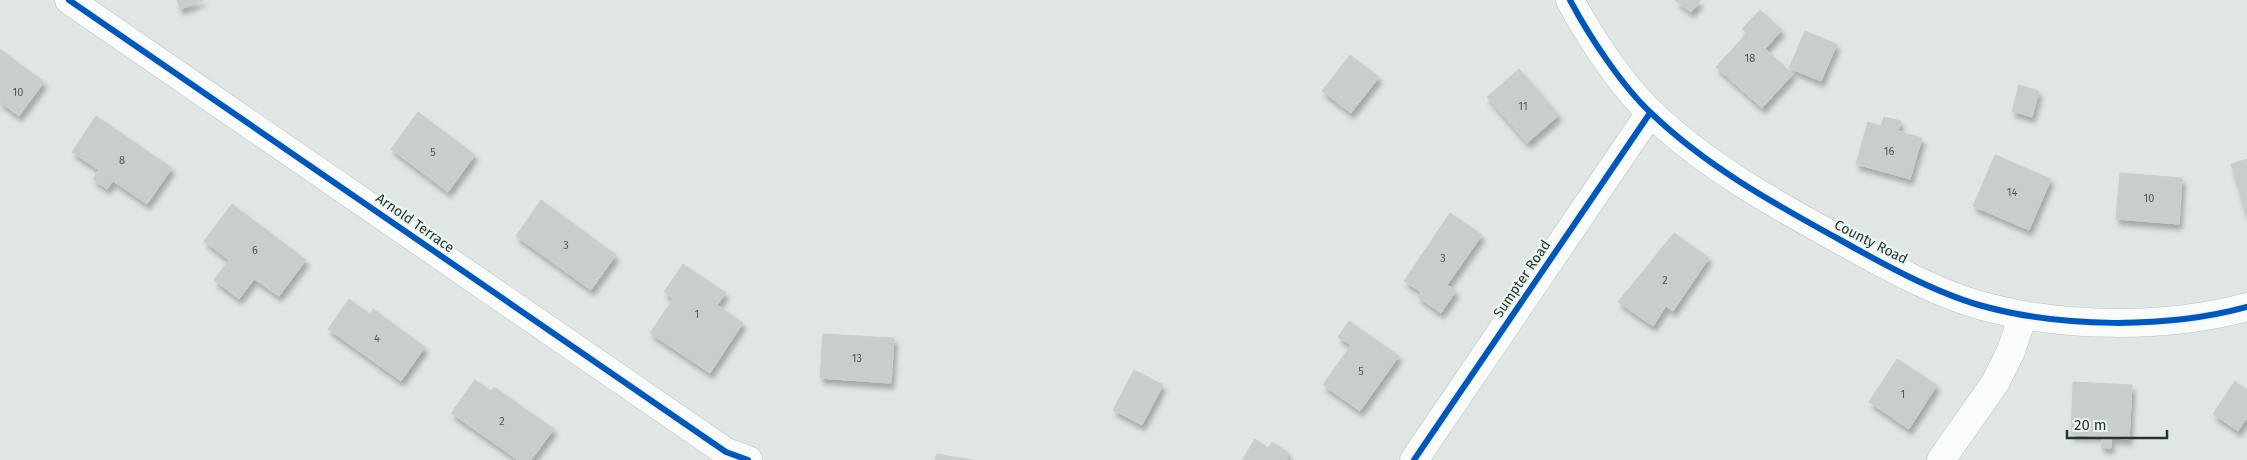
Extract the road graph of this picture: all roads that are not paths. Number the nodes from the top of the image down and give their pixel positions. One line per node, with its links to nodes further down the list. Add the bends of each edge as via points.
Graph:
1 (69, 0): 6 (street, Arnold Terrace, via 726,452)
2 (1570, 0): 3 (street, County Road, via 1612,65)
3 (1650, 113): 5 (street, County Road, via 1714,165 1768,201 1869,256 1978,305); 7 (street, Sumpter Road)
4 (2247, 307): 5 (street, County Road, via 2192,319 2130,323)
5 (2023, 315): 8 (street, via 1996,383)
6 (748, 460)
7 (1414, 460)
8 (1941, 460)

